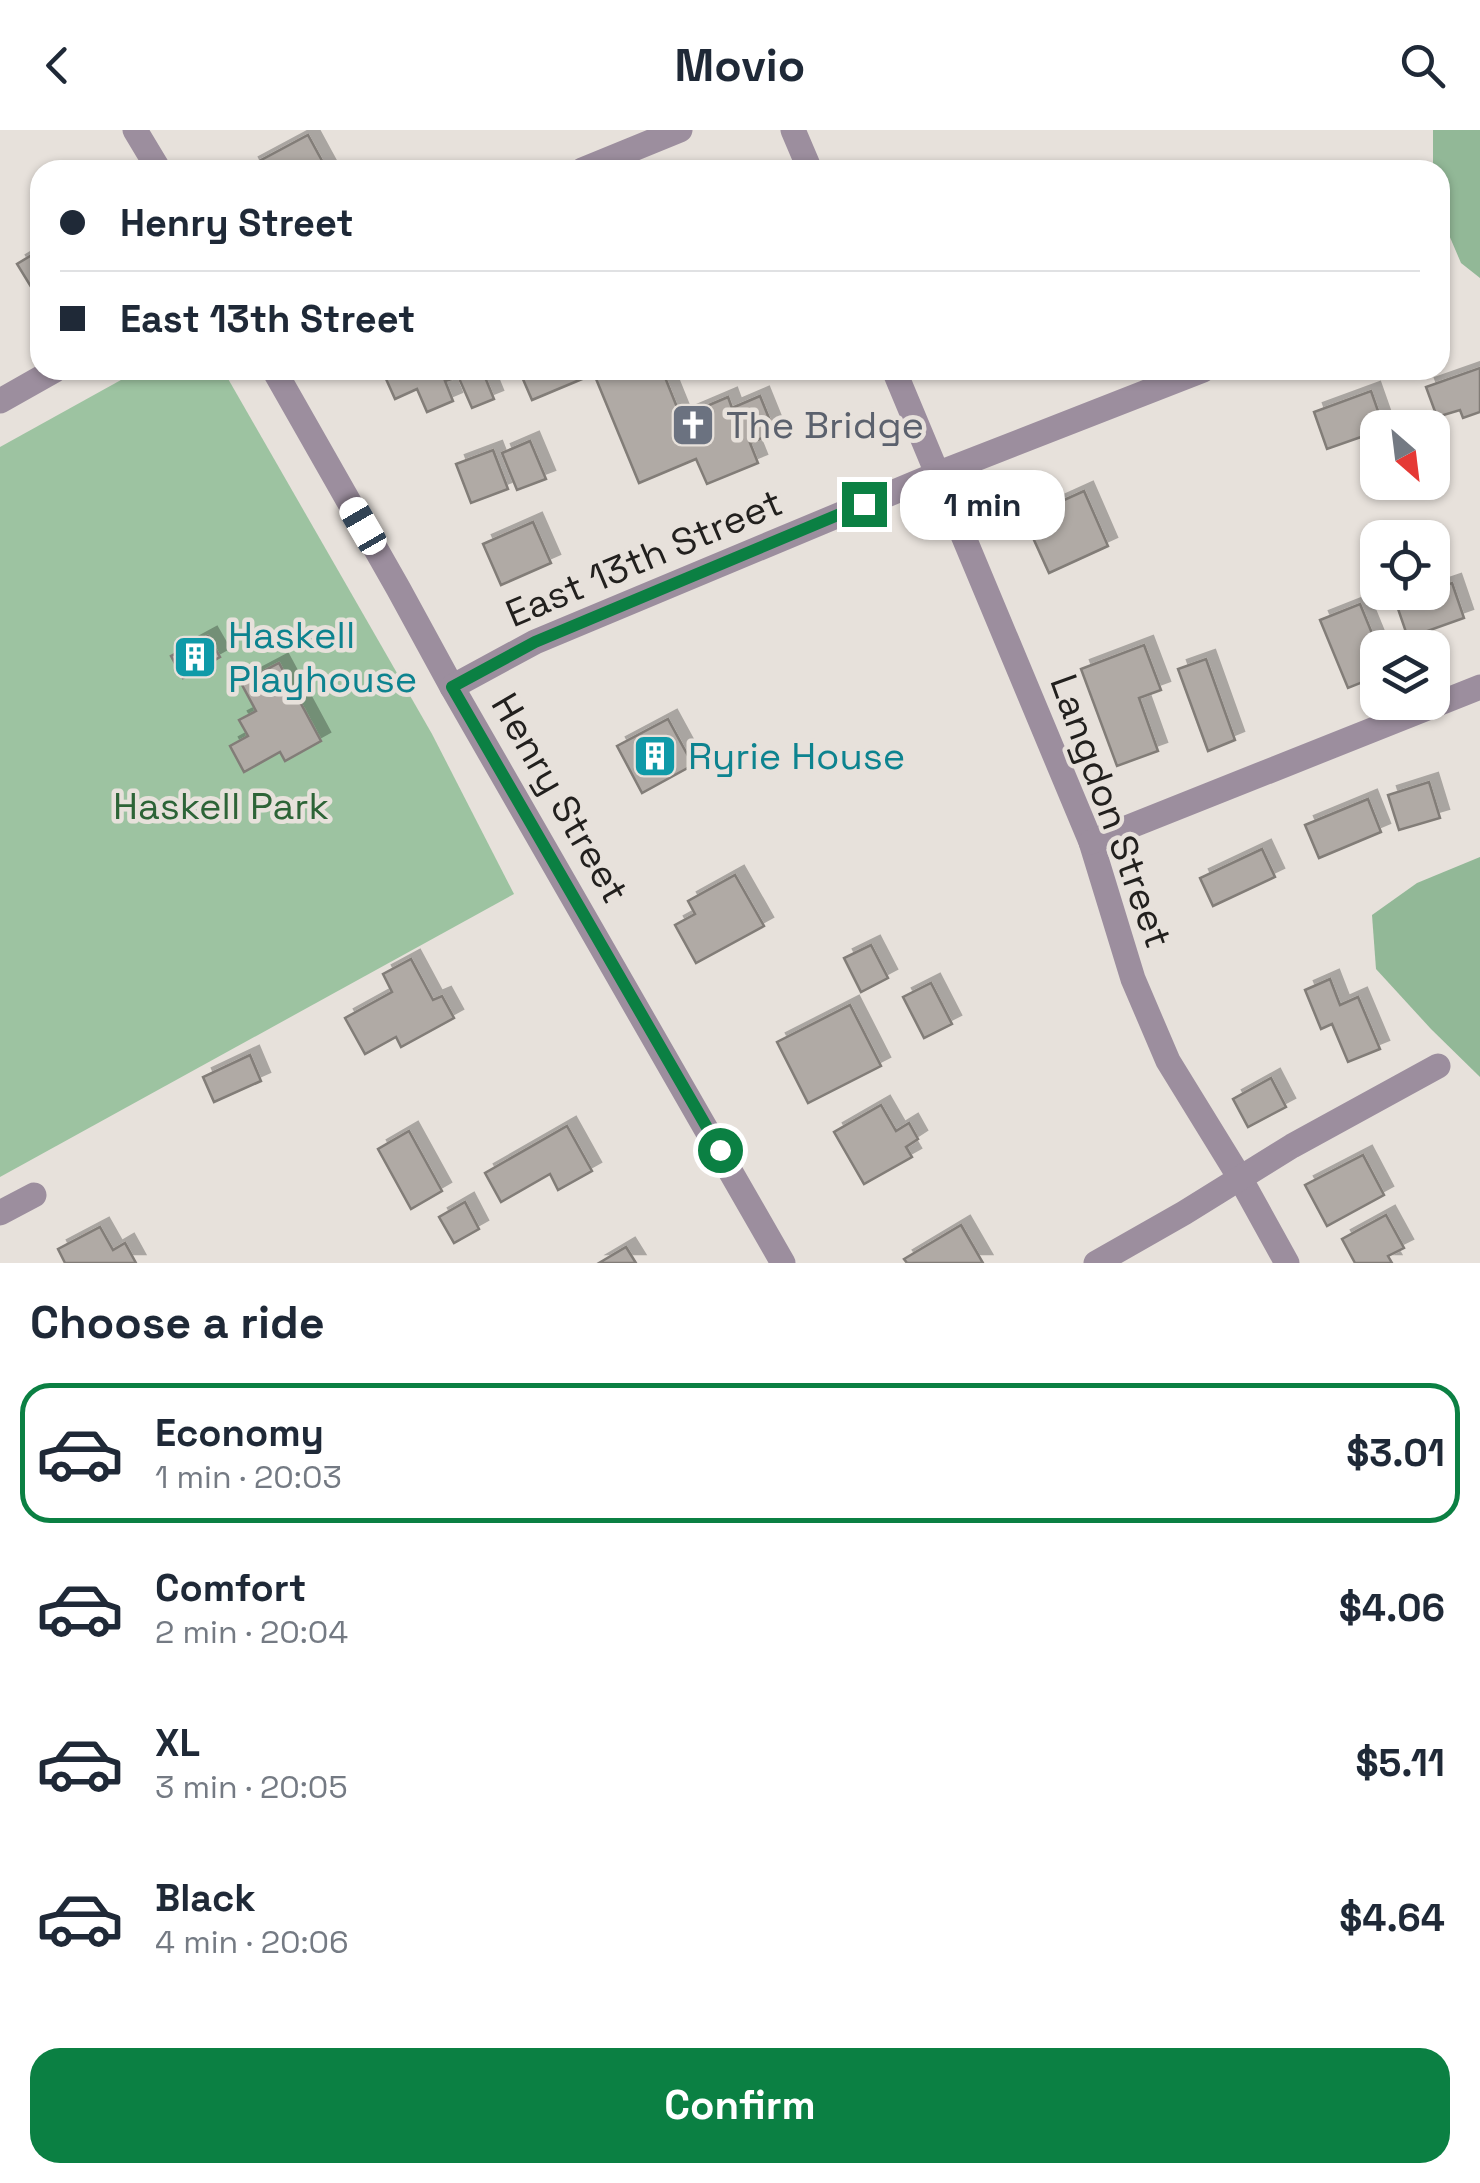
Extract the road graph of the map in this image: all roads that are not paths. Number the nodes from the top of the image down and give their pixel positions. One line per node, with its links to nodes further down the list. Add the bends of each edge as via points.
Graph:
1 (136, 130): 4 (street)
2 (680, 130): 5 (street)
3 (793, 130): 6 (street)
4 (152, 160)
5 (606, 160)
6 (806, 160)
7 (37, 380): 11 (street)
8 (280, 380): 13 (street, Henry Street)
9 (898, 380): 12 (street, Langdon Street)
10 (1177, 380): 12 (street, East 13th Street)
11 (0, 401)
12 (937, 474): 13 (street, East 13th Street, via 535,642); 15 (street, Langdon Street)
13 (452, 687): 20 (street, Henry Street)
14 (1480, 687): 15 (street)
15 (1091, 842): 17 (street, Langdon Street, via 1132,979 1168,1062)
16 (1438, 1066): 17 (street)
17 (1240, 1178): 21 (street); 22 (street, Langdon Street)
18 (34, 1195): 19 (street)
19 (0, 1213)
20 (783, 1263)
21 (1096, 1263)
22 (1287, 1263)

